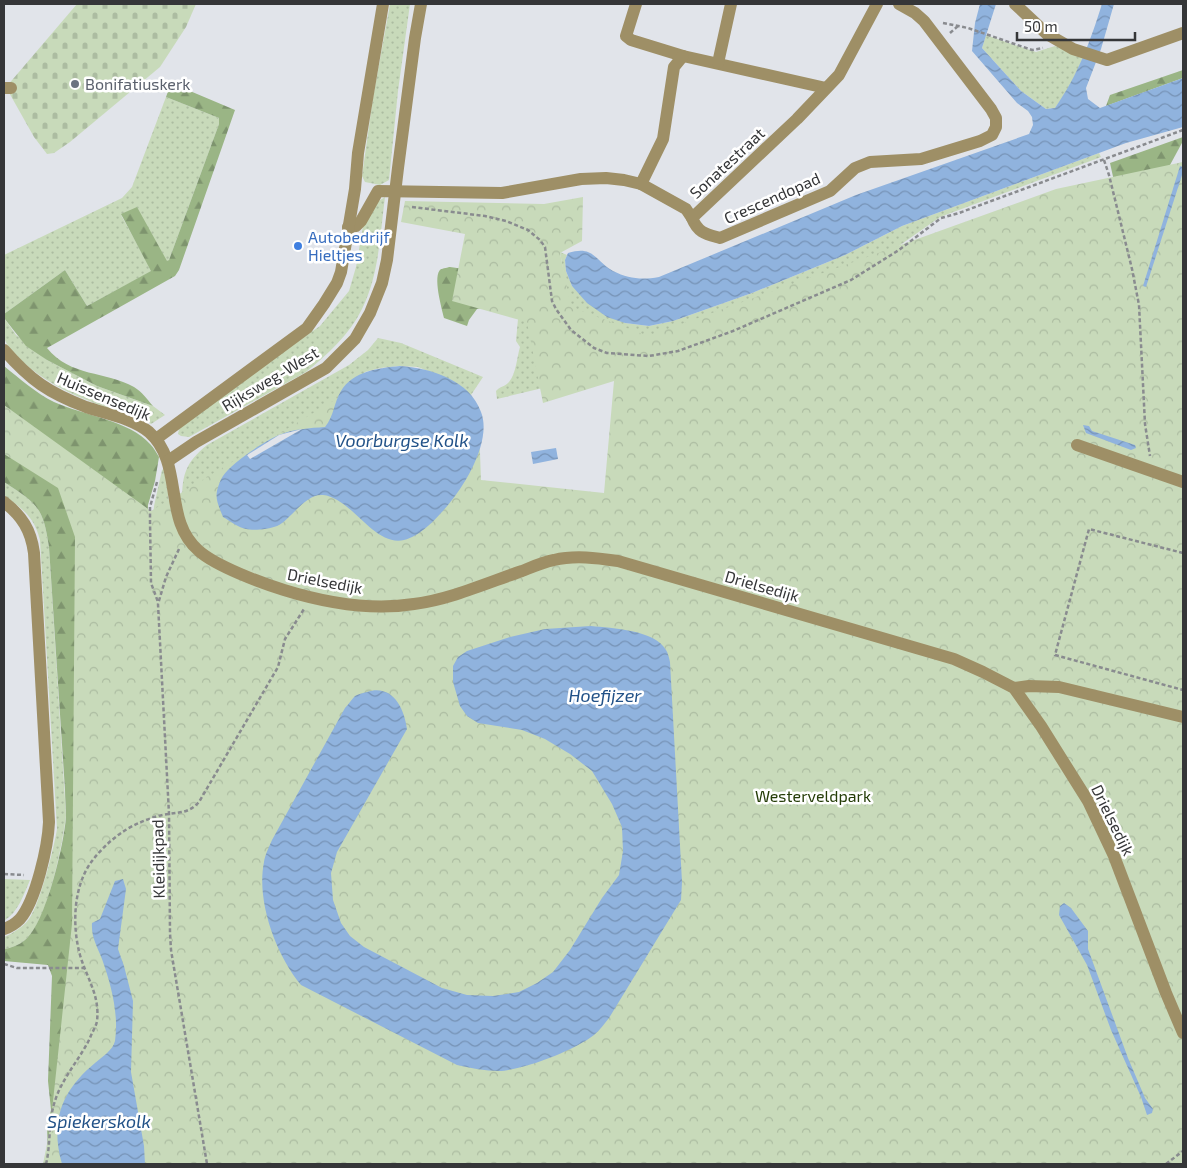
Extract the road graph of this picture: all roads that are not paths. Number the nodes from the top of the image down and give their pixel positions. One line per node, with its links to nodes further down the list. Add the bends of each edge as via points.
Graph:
1 (383, 4): 13 (street, Rijksweg-West)
2 (421, 4): 15 (street, Rijksweg-West)
3 (636, 4): 9 (street, via 626,36)
4 (731, 4): 10 (street)
5 (877, 4): 11 (street, Sonatestraat, via 839,74)
6 (899, 4): 16 (street, Crescendopad, via 924,21 991,109 996,118 992,135 921,159 870,162 855,168 830,192 720,238 704,233)
7 (1015, 4): 8 (street, via 1047,34 1082,52 1107,60)
8 (1183, 33)
9 (683, 56): 10 (street); 12 (street, via 674,67 663,139)
10 (718, 63): 11 (street)
11 (826, 88): 16 (street, Sonatestraat)
12 (641, 184): 15 (street, Sonatestraat, via 606,178 581,179 502,193); 16 (street, Sonatestraat, via 686,209)
13 (354, 189): 14 (street); 17 (street, Rijksweg-West)
14 (378, 191): 15 (street); 17 (street, via 361,221)
15 (395, 191): 21 (street, Rijksweg-West, via 382,283 355,339 326,368)
16 (692, 218)
17 (348, 228): 19 (street, Rijksweg-West, via 341,272 307,328)
18 (4, 350): 19 (street, Huissensedijk, via 23,372 44,388 137,424)
19 (156, 439): 21 (street, Huissensedijk)
20 (1077, 445): 22 (street)
21 (168, 461): 23 (street, Huissensedijk)
22 (1183, 482)
23 (173, 483): 25 (street, Drielsedijk, via 178,519 186,537 199,551 246,576 310,598 378,607 414,604 452,595 553,560 597,558 618,561 954,660)
24 (4, 502): 27 (street, via 19,514 28,527 34,553 49,822 45,852 31,898 25,912 13,925)
25 (1014, 688): 26 (street, via 1059,687); 28 (street, Drielsedijk, via 1088,801 1114,856)
26 (1183, 717)
27 (4, 929)
28 (1183, 1033)

